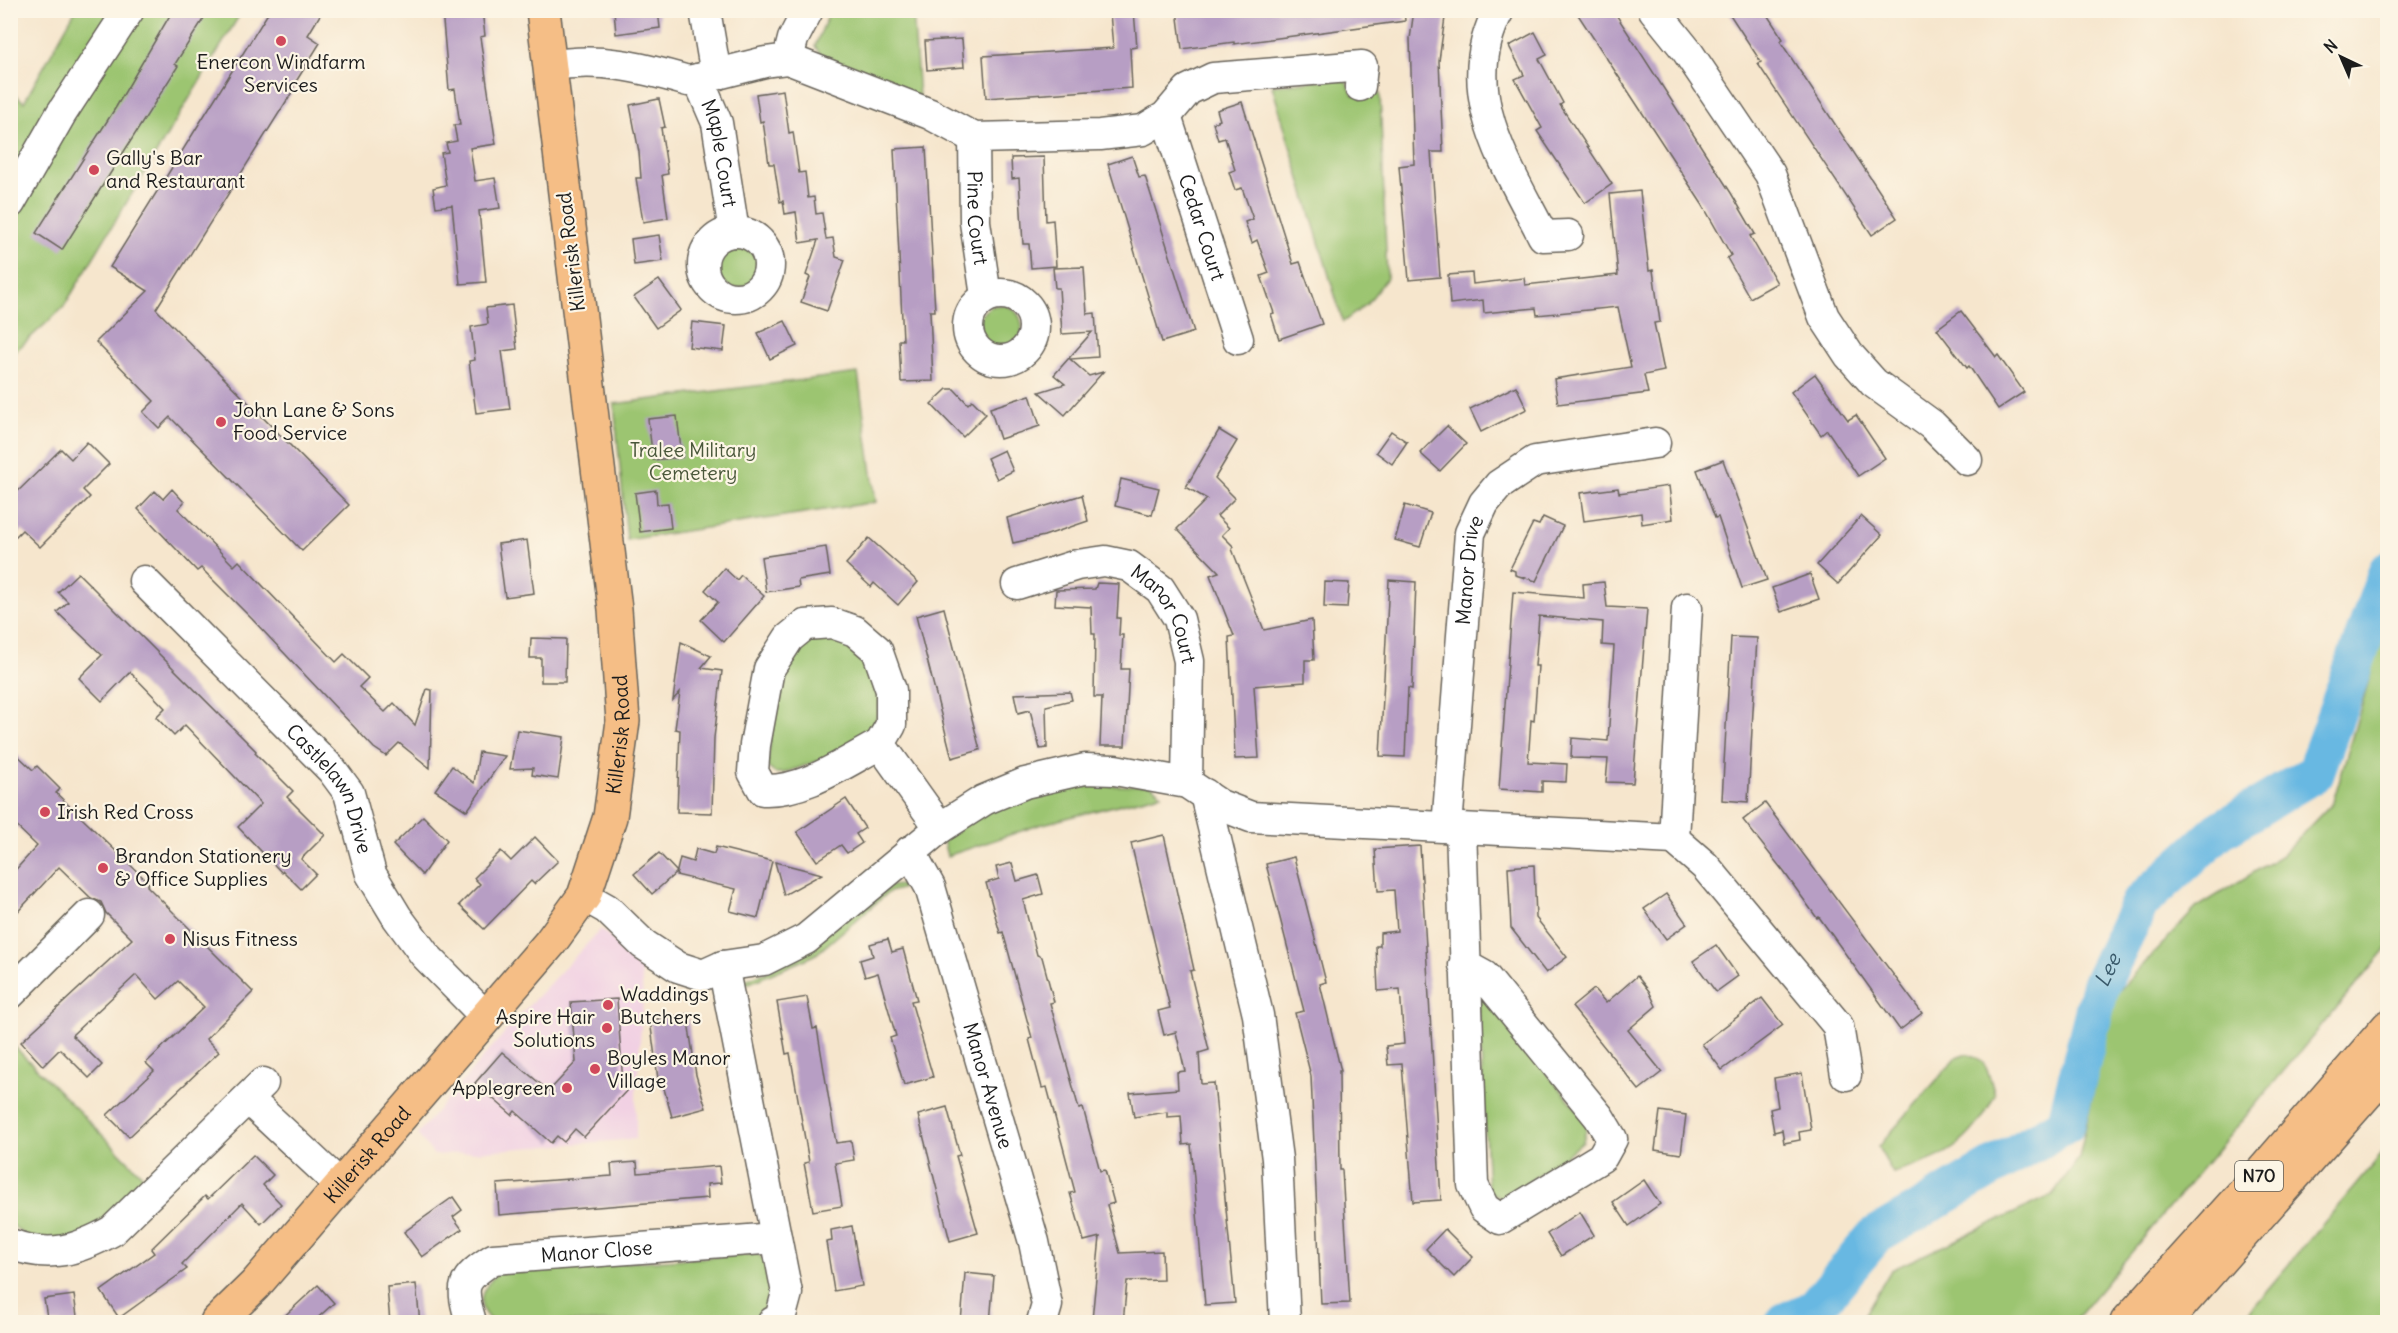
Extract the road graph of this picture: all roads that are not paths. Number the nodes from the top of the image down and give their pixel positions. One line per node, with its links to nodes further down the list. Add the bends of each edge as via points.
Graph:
1 (129, 10): 13 (street, via 61,114)
2 (543, 10): 8 (main road, Killerisk Road)
3 (705, 10): 9 (street, Maple Court)
4 (808, 10): 7 (street)
5 (1499, 10): 15 (street, via 1486,33 1481,65 1486,118 1543,236)
6 (1654, 10): 19 (street, via 1688,51 1770,174 1824,317 1849,354 1874,383 1932,425)
7 (788, 58): 9 (street); 12 (street, via 930,114)
8 (549, 66): 9 (street, via 571,62 627,64 688,81); 29 (main road, Killerisk Road, via 615,609 623,721 610,817)
9 (707, 77): 14 (street, Maple Court)
10 (1360, 86): 11 (street, via 1362,66 1213,78 1188,90)
11 (1166, 116): 12 (street, via 1143,130 1100,135); 17 (street, Cedar Court)
12 (974, 138): 16 (street, Pine Court, via 975,222)
13 (10, 203)
14 (734, 231)
15 (1568, 236)
16 (986, 296)
17 (1238, 339)
18 (1655, 443): 26 (street, Manor Drive, via 1535,461 1499,485 1484,502 1470,533)
19 (1967, 460)
20 (144, 581): 34 (street, Castlelawn Drive, via 332,770 349,793 371,874 397,917 425,955)
21 (1017, 584): 24 (street, Manor Court, via 1077,565 1105,561 1129,566 1160,589 1179,619 1189,662)
22 (1687, 608): 27 (street)
23 (880, 744): 23 (street, via 891,725 891,690 877,650 855,631 832,623 805,625 789,638 769,669 753,772 763,790 783,791); 25 (street)
24 (1196, 788): 25 (street, via 1115,770 1085,769 1025,783 984,800); 26 (street, via 1220,805 1251,817); 45 (street, Manor Court, via 1258,1015 1277,1159)
25 (940, 828): 28 (street)
26 (1454, 828): 27 (street); 31 (street, Manor Drive)
27 (1674, 839): 37 (street, via 1705,866 1838,1026)
28 (910, 852): 32 (street, via 806,939 764,960); 44 (street, Manor Avenue, via 930,887 1034,1242 1047,1305)
29 (584, 896): 32 (street, via 607,909 643,944 678,967 703,975); 34 (main road, Killerisk Road, via 550,943)
30 (89, 915): 33 (street)
31 (1464, 965): 31 (street, Manor Drive, via 1484,976 1599,1117 1612,1139 1602,1157 1500,1219 1484,1208 1473,1185)
32 (723, 966): 39 (street)
33 (10, 994)
34 (486, 1017): 38 (main road, Killerisk Road)
35 (2388, 1027): 46 (main road, N70)
36 (2388, 1069): 47 (main road, N70)
37 (1846, 1076)
38 (340, 1185): 40 (street, via 255,1091 112,1231 84,1246 48,1253); 41 (main road, Killerisk Road, via 255,1285)
39 (776, 1238): 42 (street, Manor Close, via 493,1259 473,1272 465,1284); 43 (street, via 787,1293 780,1319)
40 (10, 1244)
41 (217, 1323)
42 (471, 1323)
43 (774, 1323)
44 (1042, 1323)
45 (1285, 1323)
46 (2127, 1323)
47 (2165, 1323)

